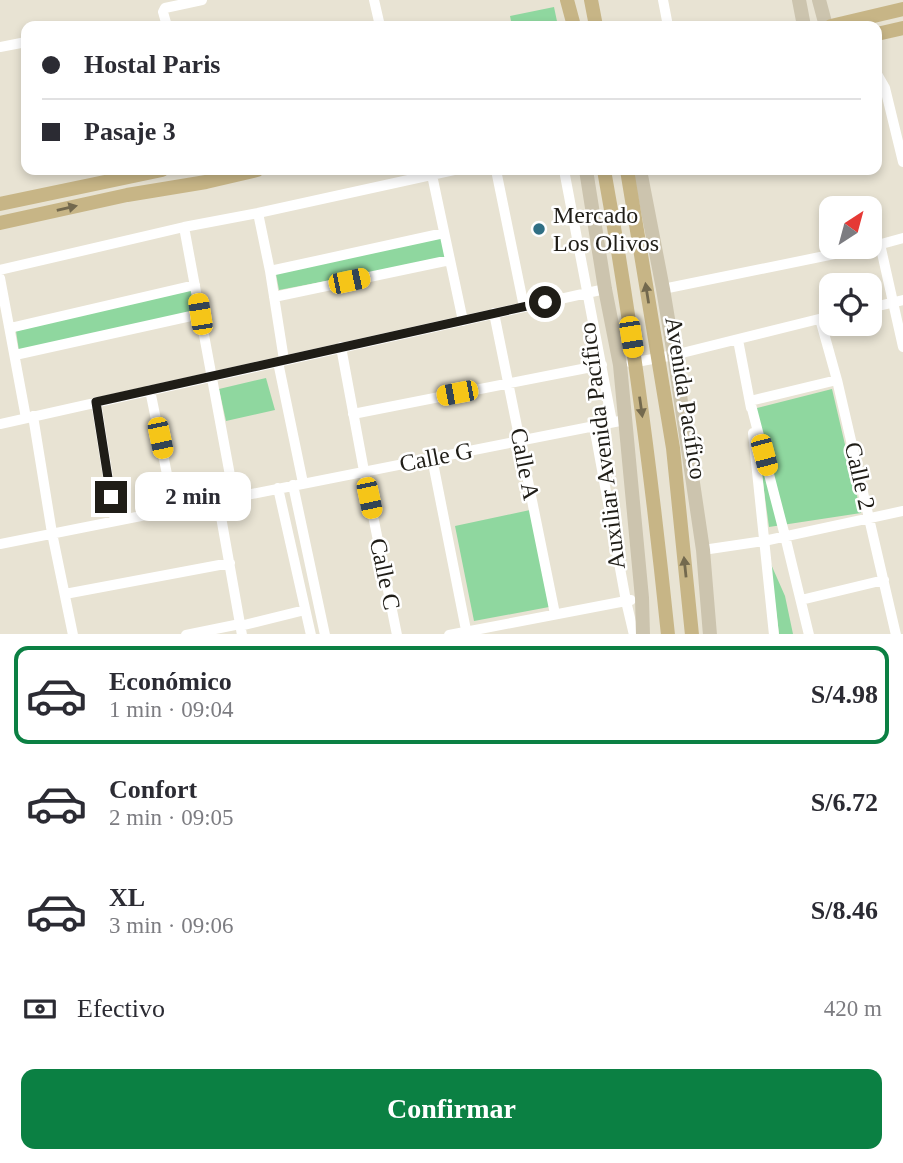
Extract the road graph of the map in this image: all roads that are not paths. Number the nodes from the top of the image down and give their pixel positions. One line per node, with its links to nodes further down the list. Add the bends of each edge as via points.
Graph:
1 (202, 0): 9 (street, via 166,7)
2 (374, 0): 10 (street)
3 (567, 0): 11 (main road)
4 (591, 0): 12 (main road)
5 (663, 0): 13 (street)
6 (799, 0): 14 (main road)
7 (819, 0): 15 (main road)
8 (903, 9): 16 (main road)
9 (166, 21)
10 (379, 21)
11 (573, 21)
12 (595, 21)
13 (667, 21)
14 (803, 21)
15 (826, 21)
16 (850, 21)
17 (903, 28): 18 (main road)
18 (882, 33)
19 (21, 43): 20 (street)
20 (0, 47)
21 (882, 83): 22 (street)
22 (903, 162)
23 (115, 175): 34 (main road)
24 (123, 175): 33 (street)
25 (432, 175): 35 (street); 38 (street)
26 (497, 175): 53 (street)
27 (565, 175): 50 (street)
28 (587, 175): 48 (main road, Auxiliar Avenida Pacífico)
29 (605, 175): 67 (main road, Avenida Pacífico)
30 (628, 175): 65 (main road, Avenida Pacífico, one-way to 30)
31 (641, 175): 49 (main road)
32 (204, 176): 33 (main road)
33 (127, 195): 36 (main road, one-way to 33)
34 (0, 204)
35 (258, 213): 37 (street); 45 (street)
36 (0, 223)
37 (184, 227): 44 (street); 47 (street)
38 (444, 233): 43 (street); 45 (street)
39 (903, 238): 40 (street)
40 (882, 244)
41 (819, 257): 49 (street)
42 (879, 259): 52 (street)
43 (450, 260): 51 (street); 57 (street)
44 (0, 270)
45 (270, 271): 51 (street)
46 (0, 278): 58 (street)
47 (195, 285): 55 (street); 58 (street)
48 (605, 289): 50 (street); 69 (main road, Auxiliar Avenida Pacífico)
49 (663, 289): 64 (main road)
50 (587, 293): 53 (street); 68 (street)
51 (274, 297): 66 (street)
52 (898, 302): 61 (street)
53 (524, 307): 54 (street)
54 (494, 313): 57 (street); 72 (street, Calle A)
55 (200, 314): 63 (street); 70 (street)
56 (819, 319): 60 (street)
57 (463, 321): 62 (street)
58 (10, 328): 63 (street)
59 (825, 336): 71 (street, Calle 2)
60 (738, 340): 64 (street); 74 (street)
61 (903, 346)
62 (341, 348): 66 (street); 76 (street, Calle C)
63 (15, 355): 77 (street)
64 (674, 355): 65 (street); 96 (main road)
65 (657, 358): 67 (street); 115 (main road, Avenida Pacífico, one-way to 65, via 673,448)
66 (281, 361): 70 (street); 84 (street)
67 (635, 362): 69 (street); 114 (main road, Avenida Pacífico, one-way to 114)
68 (602, 365): 72 (street); 78 (street)
69 (620, 365): 78 (main road, Auxiliar Avenida Pacífico)
70 (212, 376): 73 (street); 86 (street)
71 (837, 380): 74 (street); 90 (street, Calle 2)
72 (509, 383): 76 (street); 81 (street, Calle A)
73 (150, 390): 75 (street); 88 (street)
74 (750, 401): 93 (street); 94 (street)
75 (96, 402): 77 (street); 91 (street)
76 (354, 414): 83 (street, Calle C)
77 (30, 417): 79 (street); 92 (street)
78 (619, 421): 80 (street, Calle G); 100 (main road, Auxiliar Avenida Pacífico)
79 (0, 424)
80 (594, 426): 81 (street, Calle G); 102 (street)
81 (520, 440): 82 (street, Calle G); 104 (street, Calle A)
82 (432, 458): 83 (street, Calle G); 106 (street)
83 (364, 471): 84 (street, Calle G); 111 (street, Calle C)
84 (298, 484): 85 (street, Calle G); 110 (street)
85 (278, 488): 86 (street, Calle G); 103 (street)
86 (234, 497): 87 (street, Calle G)
87 (218, 500): 88 (street, Calle G); 97 (street)
88 (174, 509): 91 (street, Calle G)
89 (903, 511): 90 (street)
90 (870, 519): 93 (street); 98 (street, Calle 2)
91 (115, 521): 92 (street, Calle G)
92 (52, 533): 95 (street, Calle G); 99 (street)
93 (785, 536): 94 (street); 101 (street)
94 (764, 541): 96 (street); 117 (street)
95 (0, 544)
96 (703, 550): 116 (main road)
97 (230, 563): 99 (street); 105 (street)
98 (884, 580): 101 (street); 119 (street, Calle 2)
99 (65, 594): 107 (street)
100 (642, 598): 102 (street); 113 (main road, Auxiliar Avenida Pacífico)
101 (801, 600): 118 (street)
102 (626, 601): 104 (street); 112 (street)
103 (305, 610): 105 (street); 109 (street)
104 (555, 614): 106 (street)
105 (240, 628): 108 (street)
106 (467, 633)
107 (73, 634)
108 (194, 634)
109 (310, 634)
110 (325, 634)
111 (397, 634)
112 (634, 634)
113 (643, 634)
114 (668, 634)
115 (692, 634)
116 (710, 634)
117 (774, 634)
118 (808, 634)
119 (896, 634)

